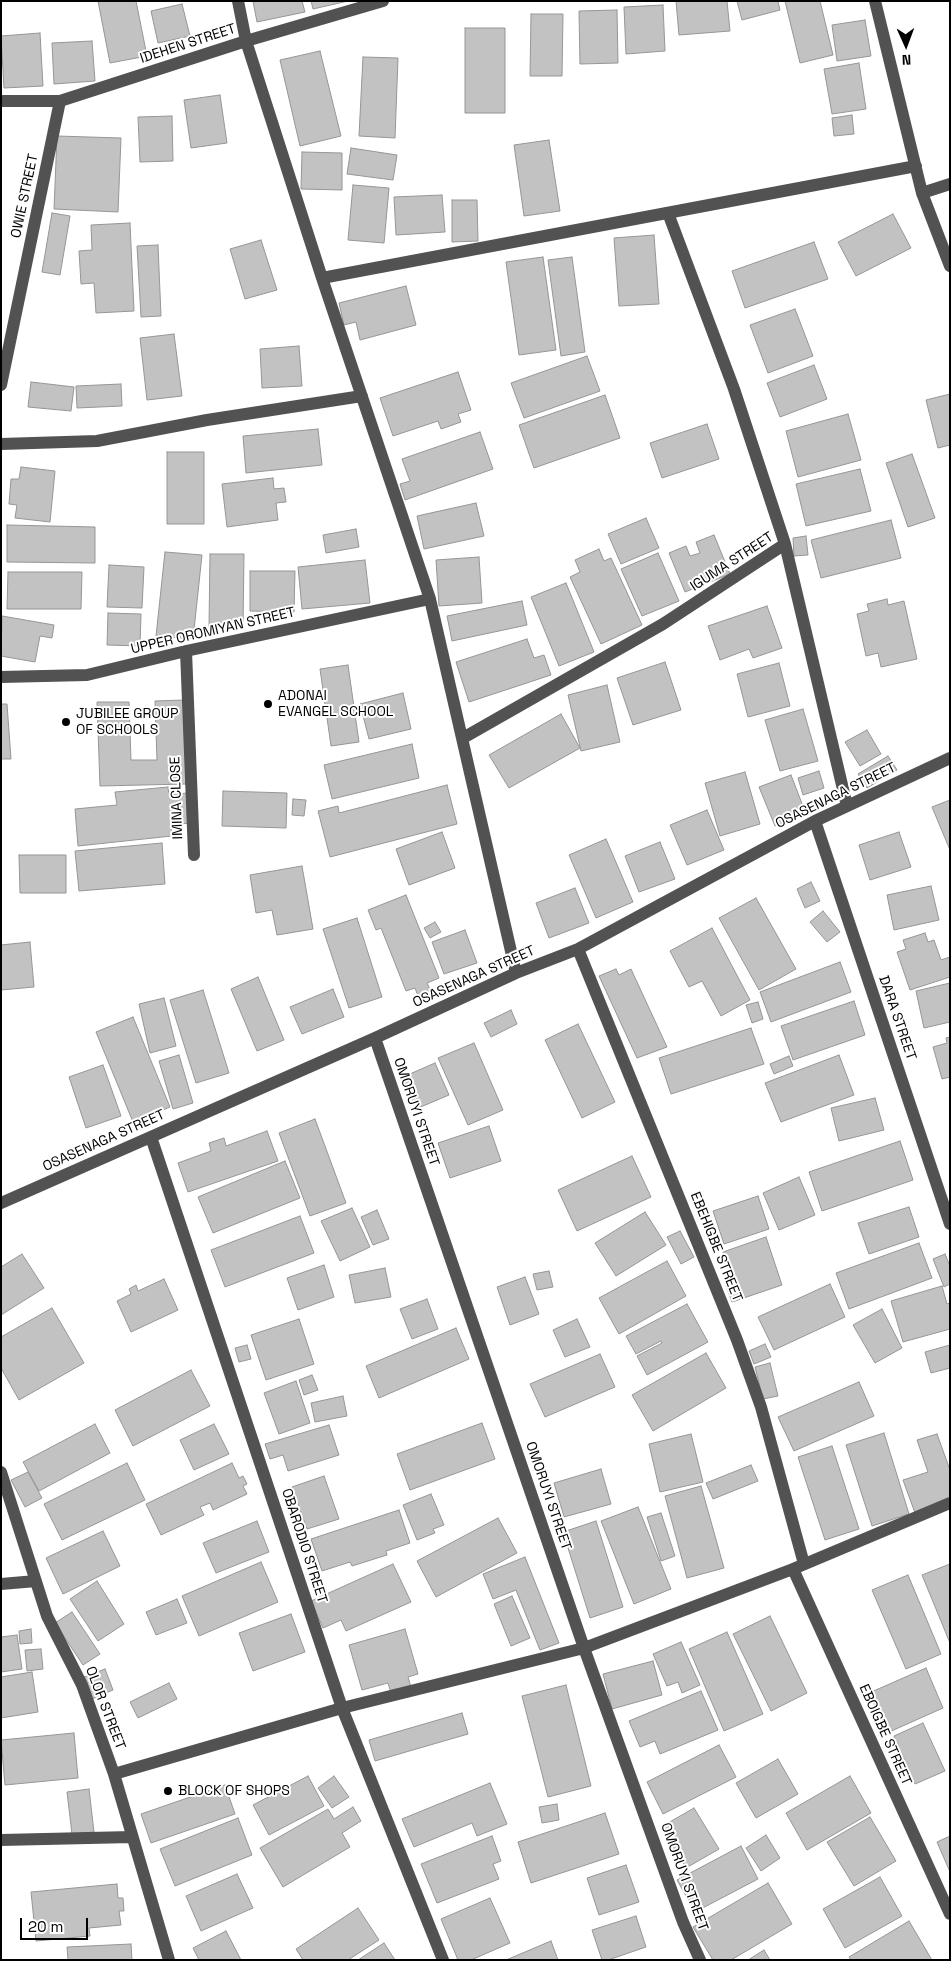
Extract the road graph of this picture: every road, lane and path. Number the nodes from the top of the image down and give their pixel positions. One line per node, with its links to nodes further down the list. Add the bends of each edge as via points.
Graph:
1 (238, 1): 4 (street)
2 (382, 1): 4 (street, IDEHEN STREET)
3 (875, 1): 7 (street)
4 (246, 41): 6 (street, IDEHEN STREET); 12 (street)
5 (1, 101): 6 (street, IDEHEN STREET)
6 (60, 101): 13 (street, OWIE STREET)
7 (916, 166): 9 (street); 10 (street)
8 (950, 184): 9 (street)
9 (922, 193): 11 (street)
10 (668, 213): 12 (street); 16 (street, via 734,389)
11 (950, 266)
12 (322, 278): 14 (street)
13 (1, 385)
14 (362, 396): 15 (street, via 97,441); 17 (street)
15 (1, 444)
16 (785, 544): 20 (street, IGUMA STREET, via 663,624); 22 (street, IGUMA STREET)
17 (430, 599): 18 (street, UPPER OROMIYAN STREET); 20 (street)
18 (186, 651): 19 (street, UPPER OROMIYAN STREET, via 87,675); 24 (street, IMINA CLOSE)
19 (1, 677)
20 (463, 738): 26 (street)
21 (950, 758): 22 (street, OSASENAGA STREET)
22 (847, 806): 23 (street, OSASENAGA STREET)
23 (815, 821): 25 (street, OSASENAGA STREET); 30 (street, DARA STREET)
24 (194, 855)
25 (578, 949): 26 (street, OSASENAGA STREET); 33 (street, EBEHIGBE STREET, via 740,1348 761,1407)
26 (516, 973): 27 (street, OSASENAGA STREET)
27 (375, 1038): 28 (street, OSASENAGA STREET); 36 (street, OMORUYI STREET)
28 (151, 1137): 29 (street, OSASENAGA STREET); 37 (street, OBARODIO STREET)
29 (1, 1203)
30 (950, 1224)
31 (1, 1472): 34 (street, OLOR STREET)
32 (950, 1504): 33 (street)
33 (798, 1566): 36 (street); 41 (street, EBOIGBE STREET)
34 (36, 1581): 35 (street); 38 (street, OLOR STREET, via 47,1616 82,1686)
35 (1, 1584)
36 (584, 1648): 37 (street); 44 (street, OMORUYI STREET, via 683,1922)
37 (342, 1708): 38 (street); 43 (street, OBARODIO STREET)
38 (114, 1774): 39 (street, OLOR STREET)
39 (132, 1837): 40 (street); 42 (street, OLOR STREET)
40 (1, 1840)
41 (950, 1914)
42 (169, 1960)
43 (443, 1960)
44 (700, 1960)

